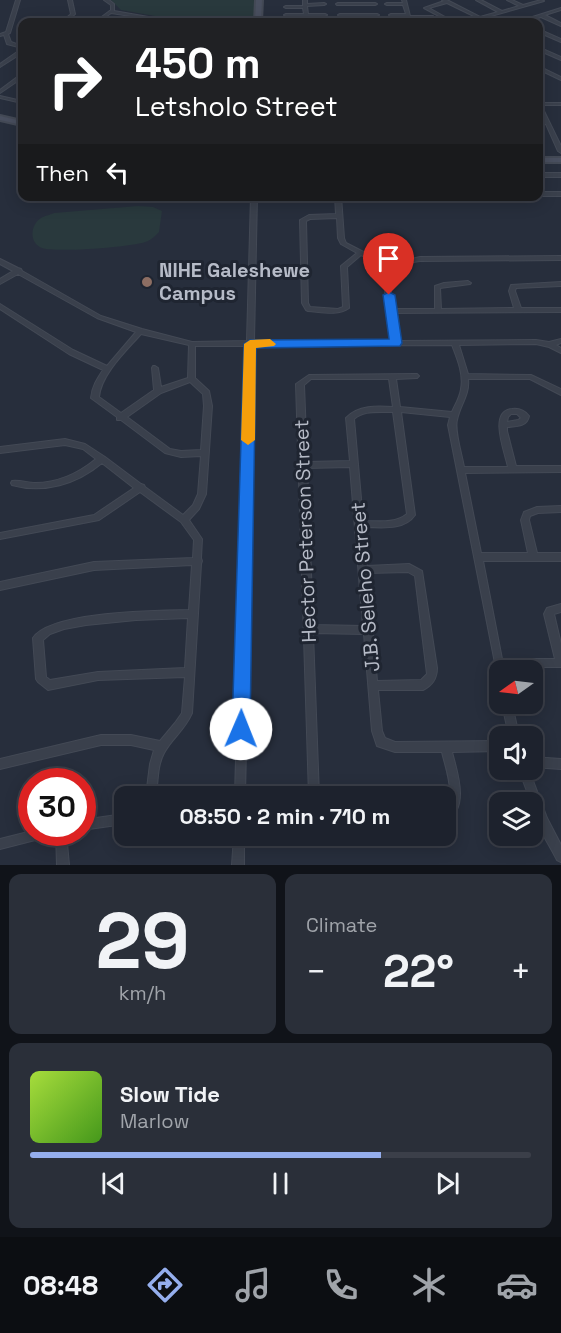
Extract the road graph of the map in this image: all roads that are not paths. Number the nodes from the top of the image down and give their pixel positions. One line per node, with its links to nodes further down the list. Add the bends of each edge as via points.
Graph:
1 (18, 0): 42 (street)
2 (70, 0): 29 (street, via 73,15)
3 (106, 0): 19 (street, via 113,5)
4 (259, 0): 33 (street)
5 (478, 0): 20 (street)
6 (509, 0): 16 (street)
7 (541, 0): 16 (street); 18 (street)
8 (445, 1): 37 (street, via 426,8); 38 (street)
9 (354, 2): 13 (street); 14 (street); 25 (street)
10 (404, 2): 15 (street); 35 (street)
11 (305, 4): 12 (street); 17 (street); 22 (street)
12 (324, 4)
13 (338, 4)
14 (375, 4)
15 (387, 4)
16 (522, 6): 20 (street)
17 (286, 7)
18 (561, 9): 28 (street)
19 (113, 12): 30 (street); 31 (street); 32 (street)
20 (502, 12): 38 (street)
21 (286, 15): 22 (street)
22 (306, 15): 23 (street)
23 (325, 15)
24 (340, 15): 25 (street)
25 (356, 15): 26 (street); 34 (street)
26 (377, 15)
27 (390, 15): 35 (street)
28 (541, 15): 39 (street); 40 (street)
29 (69, 18)
30 (103, 18)
31 (115, 18)
32 (145, 18)
33 (258, 18)
34 (357, 18)
35 (408, 18): 36 (street)
36 (434, 18)
37 (445, 18)
38 (480, 18)
39 (532, 18)
40 (561, 25)
41 (543, 33): 44 (street)
42 (6, 34): 43 (street); 45 (street, via 9,43)
43 (0, 35)
44 (561, 43): 46 (street)
45 (18, 46)
46 (543, 48)
47 (543, 50): 49 (street)
48 (18, 54): 50 (street)
49 (561, 59)
50 (0, 66)
51 (543, 70): 53 (street)
52 (18, 79): 54 (street)
53 (561, 79)
54 (0, 92)
55 (0, 97): 56 (street)
56 (18, 101)
57 (543, 104): 58 (street)
58 (561, 104)
59 (543, 112): 63 (street)
60 (0, 118): 61 (street)
61 (18, 122)
62 (543, 123): 63 (street)
63 (548, 123): 64 (street)
64 (560, 149)
65 (543, 160): 66 (street)
66 (561, 160)
67 (543, 175): 68 (street)
68 (561, 175)
69 (543, 194): 70 (street)
70 (560, 196)
71 (254, 201): 92 (street)
72 (338, 201): 73 (street)
73 (339, 216): 74 (street, via 343,242); 74 (street, via 303,220 306,307 315,311 346,308 344,266)
74 (360, 253): 77 (street)
75 (561, 258): 77 (street, via 412,259)
76 (0, 261): 78 (street)
77 (393, 269): 85 (street, via 387,279)
78 (19, 270): 79 (street); 87 (street, via 85,310)
79 (0, 282)
80 (468, 284): 86 (street, via 437,287)
81 (561, 284): 83 (street, via 513,286)
82 (0, 306): 96 (street, via 71,352)
83 (518, 310): 84 (street); 86 (street)
84 (561, 310)
85 (391, 311): 86 (street); 90 (street)
86 (438, 311)
87 (140, 331): 91 (street); 96 (street)
88 (561, 341): 93 (street)
89 (455, 342): 90 (street); 93 (street); 99 (street)
90 (396, 343): 92 (street)
91 (192, 344): 92 (street); 100 (street)
92 (250, 344): 144 (street)
93 (548, 345): 94 (street)
94 (561, 351)
95 (155, 368): 101 (street)
96 (108, 369): 105 (street, via 94,395)
97 (392, 376): 98 (street, Hector Peterson Street); 103 (street); 111 (street, Hector Peterson Street, via 313,377 301,381)
98 (414, 376)
99 (465, 376): 102 (street, via 531,377); 104 (street, via 465,390)
100 (191, 379): 101 (street); 108 (street, via 208,398)
101 (158, 391): 105 (street)
102 (561, 392)
103 (397, 410): 104 (street, J.B. Seleho Street); 110 (street, J.B. Seleho Street, via 363,410 351,416); 119 (street, via 411,515 398,522)
104 (453, 415): 113 (street)
105 (120, 418): 108 (street, via 172,453)
106 (503, 425): 114 (street)
107 (0, 450): 109 (street, via 65,442 85,447)
108 (205, 453): 118 (street, via 202,494)
109 (102, 459): 115 (street, via 78,477 35,486); 116 (street)
110 (354, 464): 111 (street); 119 (street, J.B. Seleho Street)
111 (303, 465): 129 (street, Hector Peterson Street)
112 (561, 469): 114 (street)
113 (461, 470): 114 (street); 122 (street)
114 (513, 470)
115 (15, 483)
116 (141, 487): 118 (street); 120 (street, via 96,518)
117 (561, 509): 121 (street, via 527,514)
118 (184, 520): 124 (street, via 198,539)
119 (359, 524): 125 (street, J.B. Seleho Street)
120 (0, 536)
121 (533, 556): 122 (street); 123 (street)
122 (479, 557): 131 (street)
123 (561, 557)
124 (198, 561): 126 (street, via 94,566); 128 (street)
125 (363, 570): 130 (street, J.B. Seleho Street); 135 (street, via 409,568 419,574 432,668 432,676 423,685)
126 (0, 586)
127 (561, 608): 132 (street, via 549,614)
128 (194, 614): 134 (street); 134 (street, via 65,625 40,633 37,646 41,679 48,685 98,676)
129 (309, 629): 130 (street); 145 (street, Hector Peterson Street)
130 (369, 630): 135 (street, J.B. Seleho Street)
131 (498, 660)
132 (561, 663): 133 (street)
133 (543, 664)
134 (190, 672): 136 (street, via 185,719)
135 (374, 686): 138 (street, J.B. Seleho Street, via 381,742 394,747)
136 (162, 746): 140 (street, via 131,740 100,741); 143 (street, via 156,757)
137 (489, 746): 138 (street, J.B. Seleho Street)
138 (446, 747): 146 (street)
139 (543, 763): 141 (street)
140 (0, 764)
141 (561, 764)
142 (528, 780): 153 (street)
143 (152, 786)
144 (240, 786)
145 (314, 786)
146 (453, 786)
147 (114, 820): 148 (street)
148 (96, 823)
149 (18, 839): 150 (street)
150 (0, 844)
151 (62, 846): 154 (street)
152 (239, 846): 155 (street)
153 (561, 854)
154 (63, 865)
155 (238, 865)

